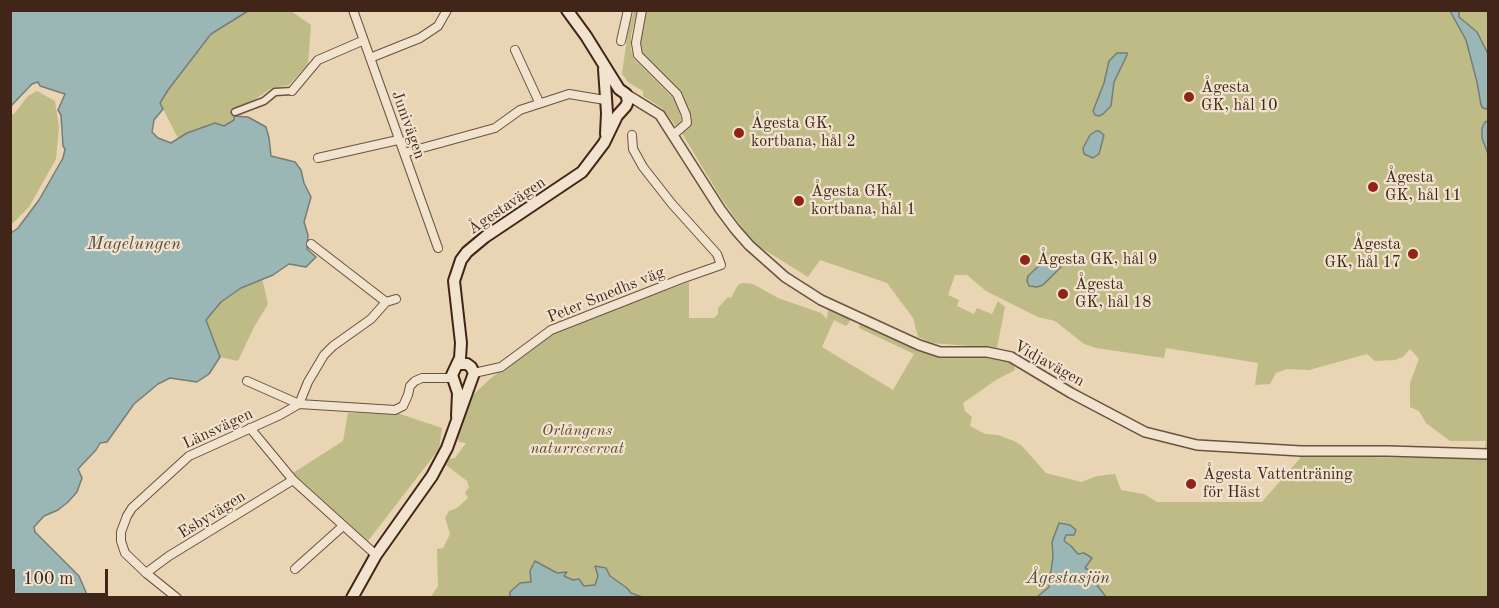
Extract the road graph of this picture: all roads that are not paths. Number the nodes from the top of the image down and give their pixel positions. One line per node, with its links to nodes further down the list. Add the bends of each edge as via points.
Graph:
1 (353, 10): 6 (street, Junivägen)
2 (447, 10): 9 (street, via 438,26 420,38)
3 (567, 10): 10 (main road)
4 (628, 10): 7 (street)
5 (642, 10): 19 (street, via 636,43 638,55 677,94 686,115 687,123)
6 (362, 41): 9 (street, Junivägen); 11 (street, via 318,60)
7 (621, 41)
8 (515, 50): 14 (street)
9 (370, 58): 20 (street, Junivägen)
10 (604, 66): 12 (main road); 13 (main road)
11 (292, 92): 17 (street, via 275,92 264,101)
12 (623, 92): 13 (main road, via 610,90); 15 (main road, via 628,101); 16 (street, Vidjavägen)
13 (606, 100): 14 (street, via 569,94); 15 (main road, via 614,111); 21 (main road)
14 (539, 102): 22 (street, via 495,128)
15 (624, 108): 16 (street); 21 (main road, Ågestavägen)
16 (650, 108): 19 (street, Vidjavägen)
17 (235, 112)
18 (632, 135): 28 (street, Peter Smedhs väg, via 633,149 643,167 717,255 721,265 552,330 501,367)
19 (674, 135): 32 (street, Vidjavägen, via 735,229 785,277 821,300 919,345 940,352 987,352 1011,357 1145,432 1197,445 1301,452)
20 (399, 140): 22 (street, Junivägen); 23 (street)
21 (604, 143): 28 (main road, Ågestavägen, via 582,172 485,237 461,260 454,281 460,343 467,358)
22 (404, 153): 25 (street, Junivägen)
23 (318, 158)
24 (311, 244): 27 (street)
25 (438, 248)
26 (396, 299): 27 (street)
27 (386, 302): 30 (street, via 371,319 324,355)
28 (462, 373): 30 (street, Peter Smedhs väg, via 415,381 402,406 395,410); 35 (main road, via 467,394 447,448)
29 (247, 381): 30 (street)
30 (298, 404): 31 (street, Länsvägen)
31 (250, 428): 33 (street); 37 (street, Länsvägen, via 184,460 132,508 121,532 121,542 125,553)
32 (1488, 454)
33 (293, 480): 34 (street); 37 (street, Esbyvägen)
34 (343, 526): 35 (street); 36 (street)
35 (376, 555): 39 (main road)
36 (296, 569)
37 (146, 573): 38 (street, Länsvägen)
38 (177, 597)
39 (352, 597)

